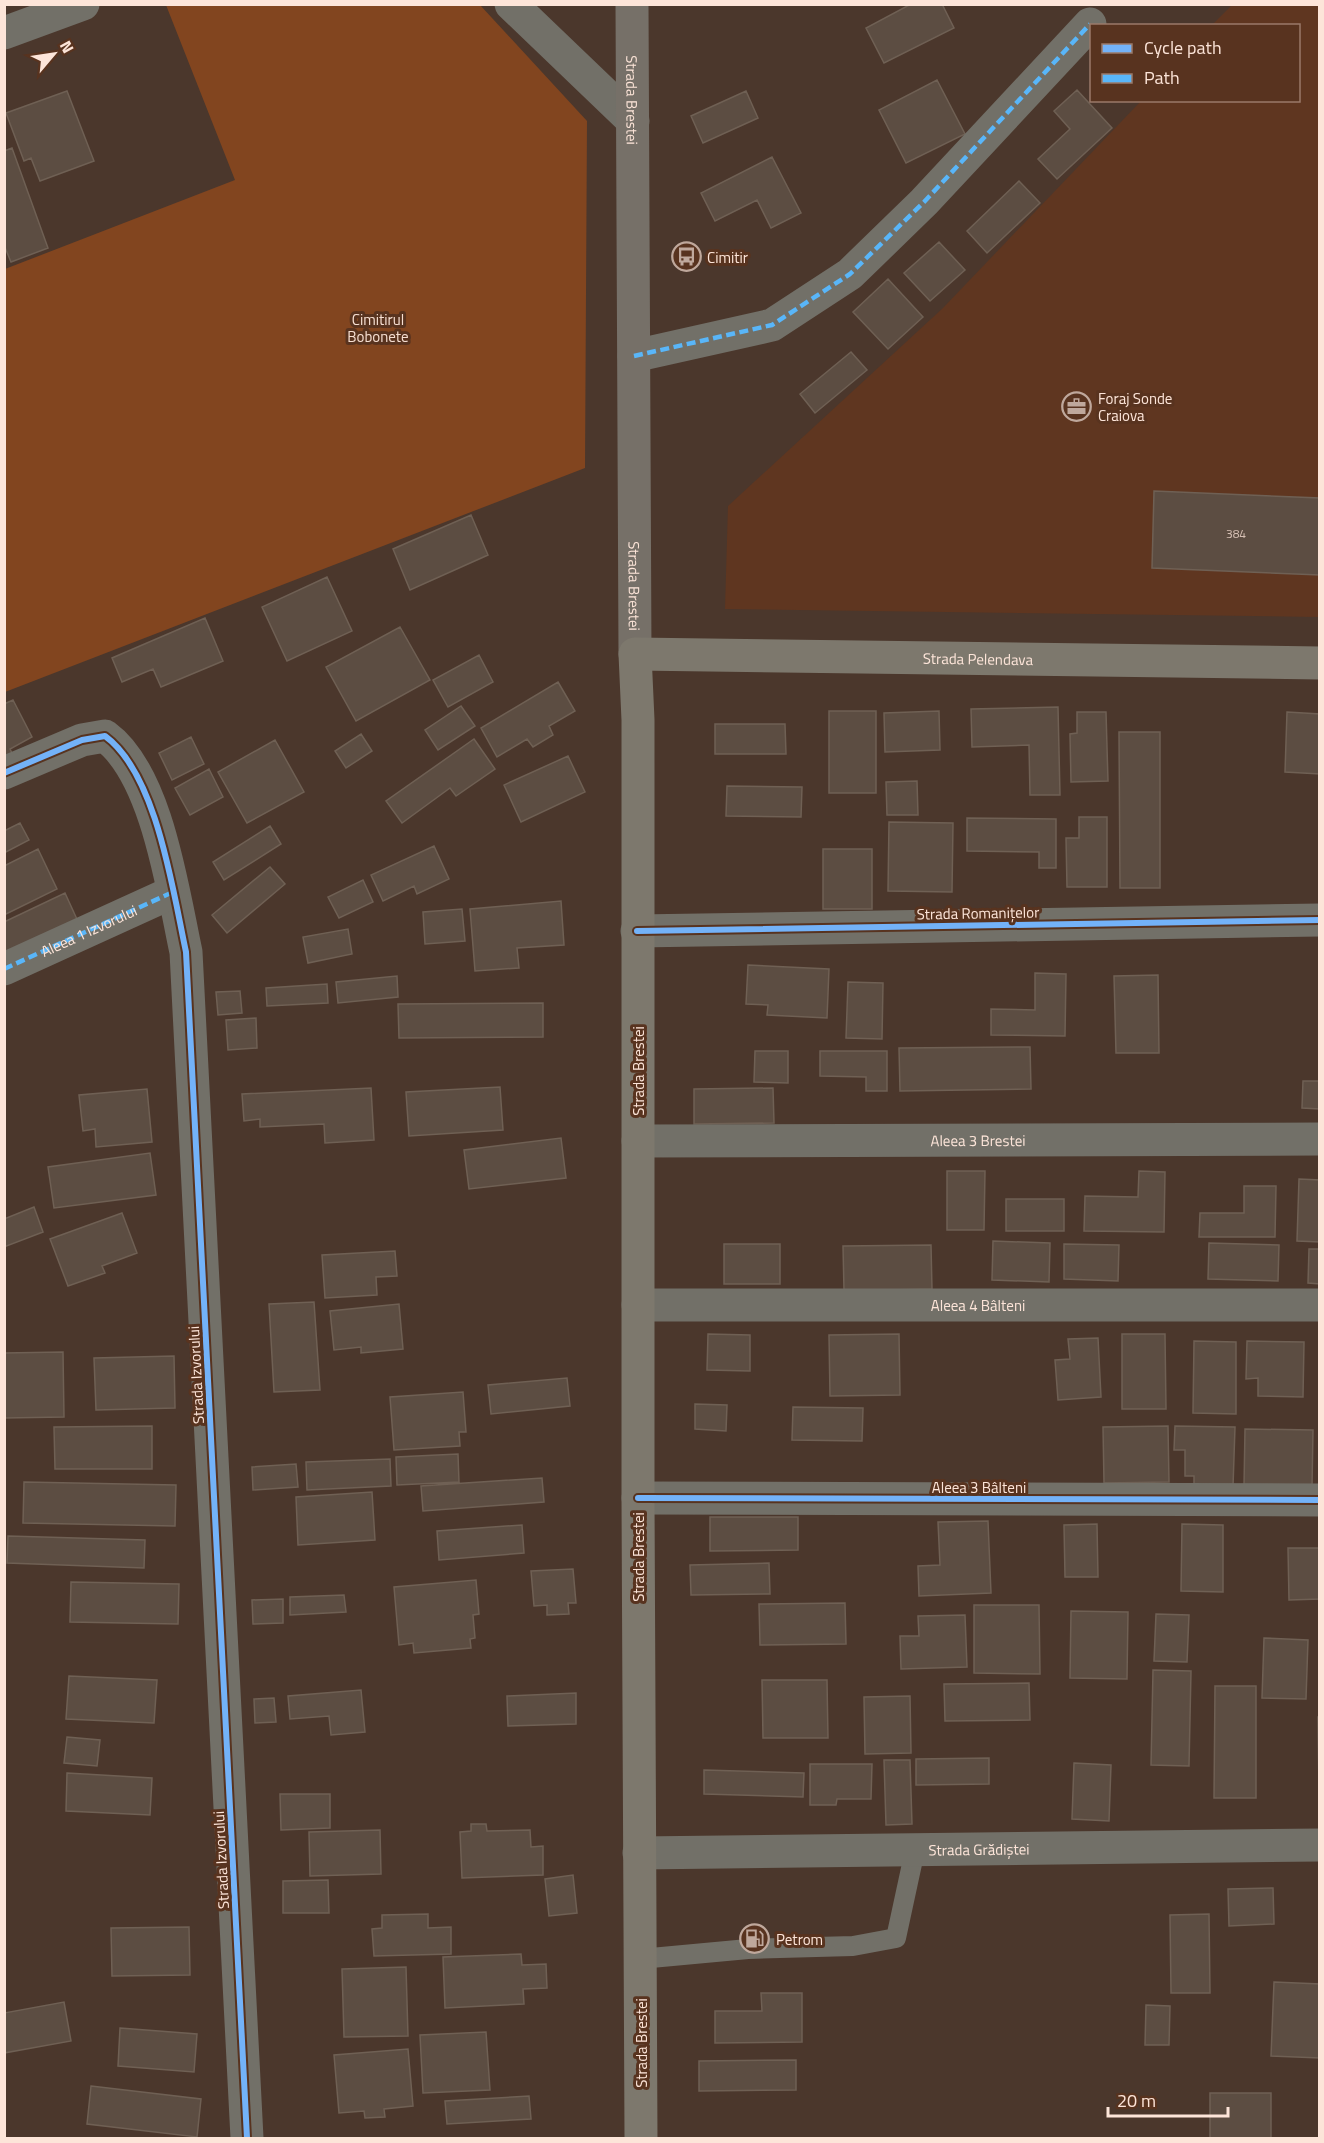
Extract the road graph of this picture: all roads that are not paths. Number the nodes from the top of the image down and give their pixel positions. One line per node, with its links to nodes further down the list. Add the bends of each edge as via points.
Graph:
1 (83, 4): 5 (street)
2 (511, 4): 6 (street)
3 (632, 4): 6 (main road, Strada Brestei)
4 (1090, 24): 7 (street, via 924,202 850,274 772,325)
5 (4, 33)
6 (633, 121): 7 (main road, Strada Brestei)
7 (634, 356): 8 (main road, Strada Brestei)
8 (635, 654): 9 (main road, Strada Pelendava); 13 (main road, Strada Brestei)
9 (1320, 663)
10 (4, 773): 11 (street, Strada Izvorului, via 82,740 105,736 114,743 146,793)
11 (173, 892): 14 (street, Aleea 1 Izvorului); 25 (street, Strada Izvorului, via 186,952)
12 (1320, 920): 13 (street, Strada Romanițelor)
13 (637, 930): 16 (main road, Strada Brestei)
14 (4, 969)
15 (1320, 1139): 16 (street, Aleea 3 Brestei)
16 (638, 1141): 17 (main road, Strada Brestei)
17 (638, 1305): 18 (street, Aleea 4 Bâlteni); 19 (main road, Strada Brestei)
18 (1320, 1305)
19 (638, 1498): 20 (street, Aleea 3 Bâlteni); 23 (main road, Strada Brestei)
20 (1320, 1500)
21 (1320, 1845): 22 (street, Strada Grădiștei)
22 (915, 1850): 23 (street, Strada Grădiștei); 24 (lane, via 896,1938 853,1946 748,1949)
23 (639, 1852): 24 (main road, Strada Brestei)
24 (640, 1959): 26 (main road, Strada Brestei)
25 (247, 2139)
26 (641, 2139)

